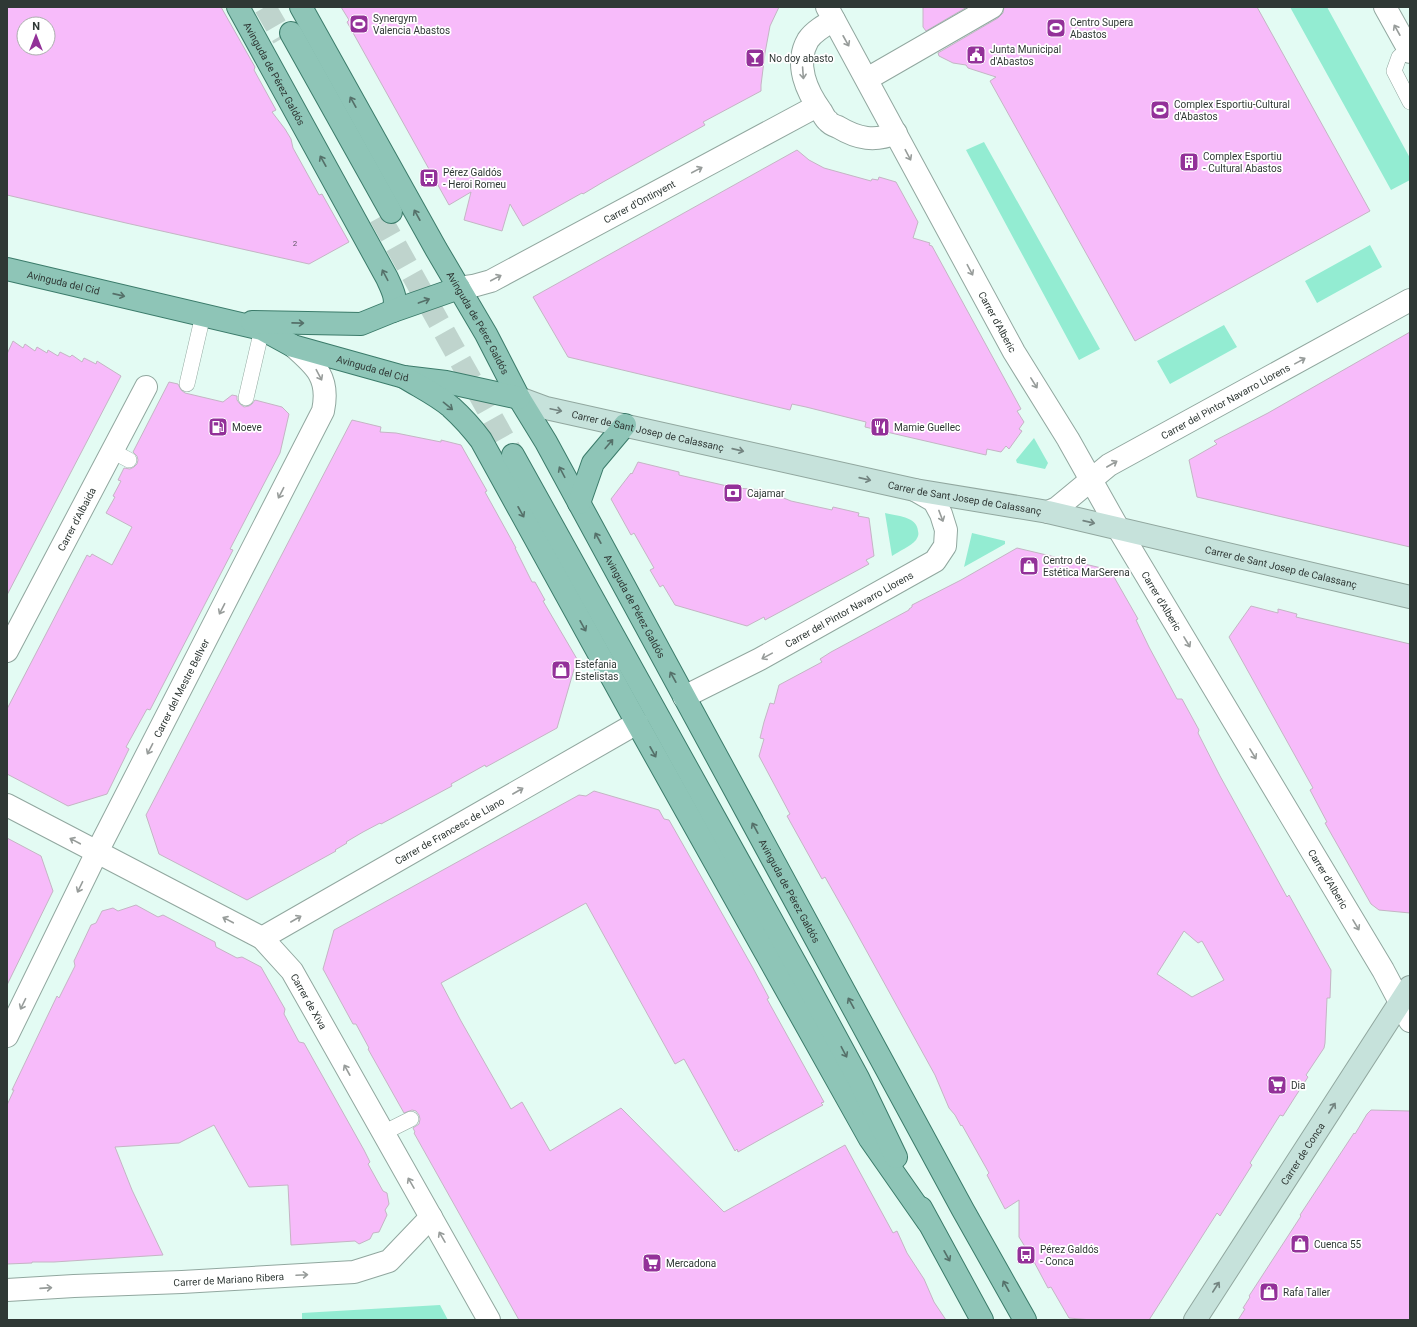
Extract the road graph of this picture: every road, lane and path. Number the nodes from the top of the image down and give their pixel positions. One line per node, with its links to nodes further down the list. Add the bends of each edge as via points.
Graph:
1 (238, 7): 16 (main road, Avinguda de Pérez Galdós, one-way to 1, via 396,306 395,295 387,278)
2 (301, 7): 14 (main road, Avinguda de Pérez Galdós, one-way to 2)
3 (992, 7): 8 (street)
4 (1385, 7): 7 (street, one-way to 4)
5 (830, 13): 8 (street, Carrer d'Alberic, one-way to 8); 10 (street, Carrer d'Alberic, one-way to 10, via 821,28 808,40 802,56 804,81)
6 (287, 36): 12 (main road)
7 (1409, 50): 9 (lane, via 1399,57 1394,70)
8 (867, 79): 11 (street, Carrer d'Alberic)
9 (1410, 102)
10 (817, 106): 11 (street, Carrer d'Alberic, via 828,122 849,134 865,138 885,138); 14 (street, Carrer d'Ontinyent, one-way to 10, via 491,281)
11 (896, 133): 27 (street, Carrer d'Alberic, one-way to 27, via 1014,352)
12 (386, 215)
13 (9, 274): 17 (main road, Avinguda del Cid, one-way to 17)
14 (459, 288): 16 (main road, Avinguda del Cid, one-way to 14); 25 (main road, Avinguda de Pérez Galdós)
15 (1410, 300): 27 (street, Carrer del Pintor Navarro Llorens, one-way to 15, via 1109,465)
16 (393, 311): 18 (main road, Avinguda del Cid, one-way to 16, via 360,324)
17 (203, 315): 18 (main road, Avinguda del Cid); 22 (lane)
18 (231, 321): 19 (main road, Avinguda del Cid)
19 (262, 329): 20 (main road, Avinguda del Cid); 24 (lane)
20 (293, 346): 21 (main road, Avinguda del Cid); 37 (street, Carrer del Mestre Bellver, one-way to 37, via 319,374 325,387 323,411)
21 (404, 377): 25 (main road, Avinguda del Cid, via 446,382); 35 (main road, Avinguda de Pérez Galdós, one-way to 35, via 452,408 481,440)
22 (187, 384)
23 (146, 387): 33 (street, Carrer d'Albaida, via 120,456)
24 (246, 398)
25 (519, 398): 26 (main road, Carrer de Sant Josep de Calassanç, one-way to 26, via 546,408); 29 (main road, Avinguda de Pérez Galdós, one-way to 25)
26 (625, 425): 28 (main road, Carrer de Sant Josep de Calassanç, one-way to 28); 29 (main road, one-way to 26, via 594,463)
27 (1091, 479): 30 (street, Carrer del Pintor Navarro Llorens, via 1058,508); 31 (street, Carrer d'Alberic)
28 (915, 490): 30 (main road, Carrer de Sant Josep de Calassanç); 34 (street, Carrer del Pintor Navarro Llorens, one-way to 34, via 934,501 946,530 945,546 935,562 760,659)
29 (579, 503): 34 (main road, Avinguda de Pérez Galdós, one-way to 29)
30 (1048, 512): 31 (main road, Carrer de Sant Josep de Calassanç, one-way to 31)
31 (1118, 528): 32 (main road, Carrer de Sant Josep de Calassanç); 39 (street, Carrer d'Alberic, one-way to 39, via 1379,963)
32 (1410, 597)
33 (7, 651)
34 (684, 697): 44 (main road, Avinguda de Pérez Galdós, one-way to 34)
35 (636, 723): 38 (street, Carrer de Francesc de Llano, one-way to 35); 46 (main road, Avinguda de Pérez Galdós, one-way to 46, via 870,1139)
36 (7, 805): 37 (street, Carrer de Xiva, one-way to 36)
37 (97, 852): 38 (street, Carrer de Xiva, one-way to 37); 41 (street, Carrer del Mestre Bellver, one-way to 41)
38 (262, 938): 43 (street, Carrer de Xiva, one-way to 38, via 292,971)
39 (1405, 995): 40 (street, Carrer d'Alberic); 53 (main road, Carrer de Conca, one-way to 39)
40 (1410, 1021)
41 (7, 1036)
42 (411, 1119): 43 (lane)
43 (382, 1133): 45 (street, Carrer de Xiva, one-way to 43)
44 (963, 1210): 46 (main road, Avinguda de Pérez Galdós, one-way to 46, via 872,1071 818,982 518,452 858,1078); 52 (main road, Avinguda de Pérez Galdós, one-way to 44)
45 (431, 1217): 47 (street, Carrer de Xiva, one-way to 45); 48 (street, Carrer de Mariano Ribera, one-way to 45, via 354,1272 389,1261)
46 (928, 1222): 51 (main road, Avinguda de Pérez Galdós, one-way to 51)
47 (458, 1265): 49 (lane, via 464,1295); 50 (street, Carrer de Xiva)
48 (7, 1290)
49 (477, 1320)
50 (489, 1320)
51 (982, 1320)
52 (1025, 1320)
53 (1195, 1320)

